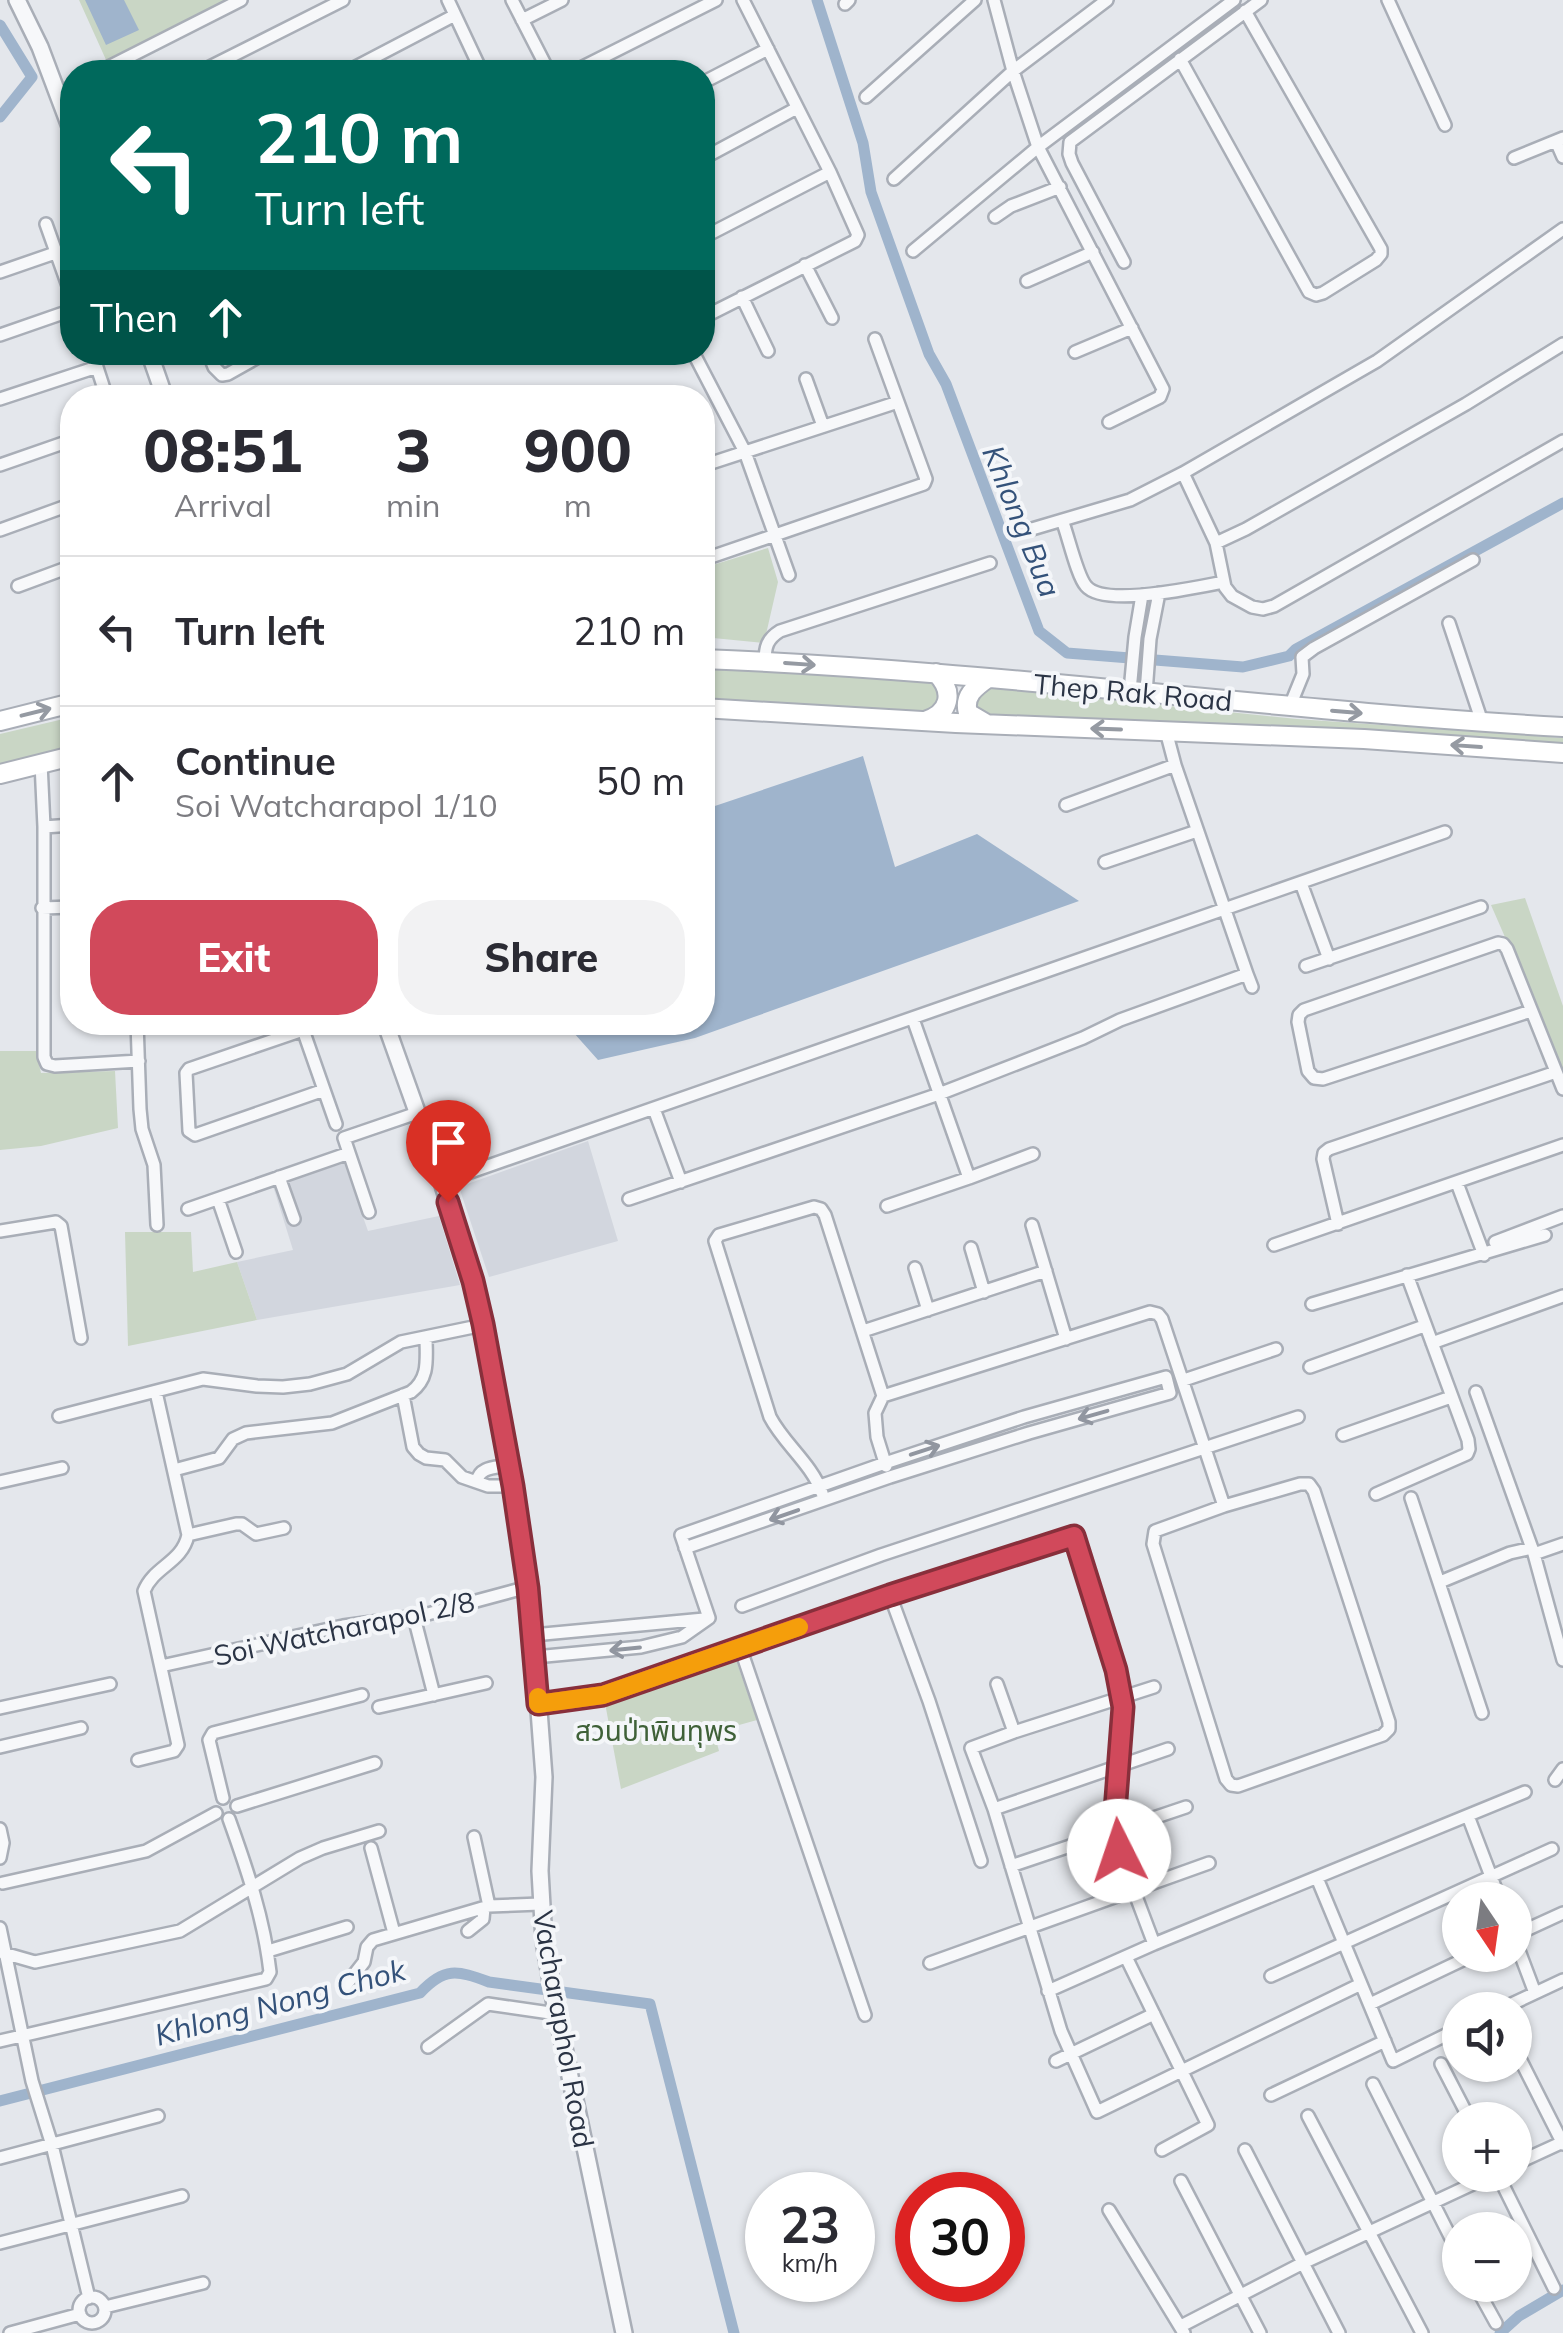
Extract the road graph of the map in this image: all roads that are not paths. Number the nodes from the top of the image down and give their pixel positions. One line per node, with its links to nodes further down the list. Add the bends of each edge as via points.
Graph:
1 (17, 0): 28 (street)
2 (241, 0): 20 (street)
3 (343, 0): 21 (street)
4 (448, 0): 16 (street)
5 (512, 0): 17 (street)
6 (562, 0): 17 (street)
7 (716, 0): 25 (street)
8 (743, 0): 18 (street)
9 (975, 0): 29 (street)
10 (994, 0): 26 (street)
11 (1107, 0): 26 (street)
12 (1234, 0): 33 (street)
13 (1262, 0): 15 (street)
14 (1388, 0): 31 (street)
15 (1245, 11): 19 (street); 19 (street, via 1381,248 1376,260 1323,294 1309,292)
16 (455, 15): 22 (street); 23 (street)
17 (522, 20): 24 (street)
18 (768, 49): 27 (street); 30 (street)
19 (1180, 59): 47 (street, via 1068,147)
20 (122, 60)
21 (224, 60)
22 (369, 60)
23 (476, 60)
24 (543, 60)
25 (596, 60)
26 (1013, 71): 33 (street); 38 (street)
27 (715, 76)
28 (60, 80)
29 (866, 97)
30 (798, 108): 34 (street); 37 (street)
31 (1446, 125)
32 (1559, 139): 35 (street); 36 (street)
33 (1038, 147): 39 (street); 44 (street)
34 (715, 152)
35 (1563, 157)
36 (1514, 158)
37 (830, 172): 43 (street); 49 (street, via 858,235)
38 (894, 179)
39 (1060, 187): 40 (street); 46 (street)
40 (995, 216)
41 (46, 224): 45 (street)
42 (1563, 230): 77 (street, via 1376,362)
43 (715, 231)
44 (913, 251)
45 (56, 252): 48 (street); 50 (street)
46 (1093, 252): 51 (street); 56 (street)
47 (1124, 262)
48 (60, 263)
49 (805, 265): 52 (street); 55 (street)
50 (0, 272)
51 (1027, 281)
52 (742, 297): 53 (street); 60 (street)
53 (715, 311)
54 (60, 314): 57 (street)
55 (832, 318)
56 (1132, 328): 61 (street); 70 (street, via 1163,390)
57 (0, 335)
58 (875, 339): 69 (street)
59 (1563, 344): 83 (street)
60 (768, 351)
61 (1076, 352)
62 (213, 365): 63 (street, via 222,374)
63 (244, 365)
64 (96, 366): 66 (street); 68 (street)
65 (806, 379): 71 (street)
66 (103, 385)
67 (715, 394): 74 (street)
68 (0, 399)
69 (898, 402): 71 (street); 82 (street, via 924,484)
70 (1109, 422)
71 (823, 426): 74 (street)
72 (1563, 441): 89 (street, via 1274,606 1241,602)
73 (60, 444): 76 (street)
74 (745, 452): 75 (street); 82 (street)
75 (715, 462)
76 (0, 465)
77 (1183, 473): 79 (street, via 1130,500); 83 (street)
78 (60, 508): 81 (street)
79 (1062, 520): 80 (street); 92 (street, via 1086,586 1096,593)
80 (1032, 529)
81 (0, 530)
82 (776, 535): 84 (street); 88 (street)
83 (1216, 543): 89 (street)
84 (715, 556)
85 (1473, 560): 100 (street, via 1314,648 1302,658)
86 (990, 564): 95 (street, via 780,631 769,638)
87 (60, 570): 90 (street)
88 (789, 575)
89 (1224, 582): 91 (street)
90 (18, 586)
91 (1159, 593): 92 (street); 98 (street, via 1148,671)
92 (1142, 595): 98 (street, via 1132,670)
93 (1449, 623): 104 (street)
94 (715, 660): 95 (main road, Thep Rak Road)
95 (765, 662): 96 (main road, Thep Rak Road, one-way to 96)
96 (936, 674): 97 (main road, Thep Rak Road); 103 (main road, via 948,702)
97 (988, 678): 98 (main road, Thep Rak Road); 105 (main road, via 966,706)
98 (1138, 692): 100 (main road, Thep Rak Road)
99 (60, 705): 102 (main road, one-way to 99)
100 (1290, 706): 104 (main road, Thep Rak Road, one-way to 104)
101 (715, 709): 103 (main road, Thep Rak Road)
102 (0, 721)
103 (925, 722): 105 (main road, Thep Rak Road)
104 (1482, 722): 106 (main road, Thep Rak Road)
105 (990, 725): 107 (main road, Thep Rak Road, one-way to 105)
106 (1563, 727)
107 (1166, 731): 108 (main road, Thep Rak Road, one-way to 107); 111 (street)
108 (1563, 753)
109 (60, 759): 110 (main road)
110 (40, 763): 112 (main road); 115 (street)
111 (1174, 764): 113 (street); 116 (street)
112 (0, 774)
113 (1066, 805)
114 (60, 826): 115 (street)
115 (44, 827): 122 (street)
116 (1198, 831): 118 (street); 123 (street)
117 (1446, 832): 119 (street)
118 (1105, 862)
119 (1301, 883): 123 (street); 124 (street)
120 (60, 907): 122 (street)
121 (1481, 907): 124 (street)
122 (42, 908): 134 (street, via 47,1064)
123 (1224, 910): 126 (street); 129 (street)
124 (1329, 959): 125 (street)
125 (1306, 966)
126 (1247, 974): 127 (street); 138 (street)
127 (1252, 987)
128 (1531, 1010): 128 (street, via 1323,1078 1308,1071 1298,1022 1304,1010 1498,944 1507,948); 135 (street)
129 (914, 1018): 138 (street); 139 (street)
130 (138, 1035): 134 (street)
131 (278, 1035): 137 (street, via 189,1068 189,1131 195,1135)
132 (305, 1035): 137 (street)
133 (394, 1035): 140 (street, Vacharaphol Road)
134 (139, 1062): 158 (street)
135 (1556, 1072): 136 (street); 157 (street, via 1329,1149 1323,1160)
136 (1563, 1089)
137 (324, 1090): 141 (street)
138 (939, 1094): 146 (street); 148 (street)
139 (654, 1109): 147 (street); 148 (street)
140 (417, 1113): 143 (street, via 344,1138); 147 (street, Vacharaphol Road)
141 (336, 1124)
142 (1563, 1145): 149 (street)
143 (348, 1153): 145 (street); 154 (street)
144 (1032, 1154): 146 (street)
145 (280, 1177): 150 (street); 156 (street)
146 (969, 1178): 152 (street)
147 (442, 1182): 174 (street, Vacharaphol Road)
148 (682, 1182): 151 (street)
149 (1458, 1183): 157 (street); 166 (street)
150 (218, 1199): 153 (street); 165 (street)
151 (629, 1200)
152 (887, 1206)
153 (188, 1209)
154 (368, 1212)
155 (1563, 1216): 162 (street)
156 (294, 1219)
157 (1338, 1224): 163 (street)
158 (157, 1225)
159 (1032, 1225): 168 (street)
160 (0, 1231): 178 (street, via 61,1226)
161 (1545, 1235): 166 (street)
162 (1495, 1242)
163 (1274, 1245)
164 (971, 1248): 170 (street)
165 (236, 1252)
166 (1484, 1255): 169 (street)
167 (914, 1268): 173 (street)
168 (1046, 1272): 170 (street); 179 (street)
169 (1407, 1275): 172 (street); 175 (street)
170 (984, 1292): 173 (street)
171 (1563, 1296): 180 (street)
172 (1312, 1304)
173 (928, 1310): 176 (street)
174 (483, 1324): 177 (street); 196 (street, Vacharaphol Road)
175 (1424, 1326): 180 (street); 182 (street)
176 (863, 1330): 187 (street); 203 (street, via 820,1209 716,1238 770,1416)
177 (426, 1337): 184 (street, via 310,1384 203,1380); 186 (street, via 424,1378)
178 (82, 1338)
179 (1066, 1340): 183 (street, via 1158,1314); 187 (street)
180 (1432, 1343): 188 (street)
181 (1276, 1349): 183 (street)
182 (1310, 1367)
183 (1184, 1380): 194 (street)
184 (156, 1392): 189 (street); 198 (street)
185 (1476, 1392): 212 (street)
186 (404, 1395): 198 (street, via 332,1423 246,1433 219,1458); 200 (street, via 416,1452 446,1460 462,1477)
187 (883, 1396): 195 (street, via 875,1412)
188 (1451, 1397): 193 (street); 204 (street, via 1467,1454)
189 (59, 1416)
190 (1024, 1417): 192 (street); 192 (street, one-way to 192, via 1166,1377 1170,1393); 195 (street, one-way to 190)
191 (1298, 1417): 194 (street)
192 (1028, 1433): 199 (street)
193 (1343, 1435)
194 (1206, 1448): 207 (street); 216 (street)
195 (885, 1463): 199 (street); 203 (street)
196 (509, 1465): 200 (street, via 483,1470); 202 (street, Vacharaphol Road)
197 (62, 1468): 201 (street)
198 (174, 1470): 209 (street)
199 (890, 1477): 206 (street)
200 (478, 1481): 202 (street)
201 (0, 1482)
202 (513, 1486): 214 (street, Vacharaphol Road)
203 (820, 1486): 206 (street); 211 (street, via 681,1535)
204 (1376, 1494)
205 (1411, 1498): 213 (street)
206 (824, 1502): 211 (street, one-way to 211)
207 (1224, 1506): 207 (street, via 1309,1484 1389,1722 1383,1735 1238,1786 1226,1779 1153,1544 1155,1531)
208 (284, 1528): 209 (street, via 256,1534 236,1524)
209 (188, 1535): 223 (street, via 180,1554 144,1591)
210 (1563, 1544): 212 (street)
211 (685, 1548): 218 (street)
212 (1533, 1551): 213 (street, via 1510,1553); 222 (street)
213 (1440, 1582): 234 (street)
214 (528, 1588): 217 (street, Soi Watcharapol 2/8); 219 (street, Vacharaphol Road)
215 (890, 1595): 220 (street); 230 (street, via 1074,1536); 257 (street)
216 (742, 1606)
217 (414, 1617): 223 (street, Soi Watcharapol 2/8); 228 (street)
218 (709, 1618): 219 (street); 221 (street, one-way to 221, via 682,1637 641,1647)
219 (532, 1635): 221 (street, Vacharaphol Road)
220 (740, 1647): 231 (street, via 603,1695); 293 (street)
221 (535, 1658): 231 (street, Vacharaphol Road)
222 (1563, 1660)
223 (161, 1666): 239 (street, via 178,1746)
224 (486, 1683): 228 (street)
225 (110, 1684): 233 (street)
226 (997, 1684): 236 (street)
227 (1154, 1686): 230 (street)
228 (434, 1695): 232 (street)
229 (362, 1696): 243 (street, via 213,1733 209,1740)
230 (1121, 1698): 236 (street); 241 (street)
231 (538, 1704): 266 (street, Vacharaphol Road, via 544,1777)
232 (379, 1707)
233 (0, 1708)
234 (1482, 1713)
235 (80, 1728): 237 (street)
236 (1014, 1732): 246 (street, via 972,1748)
237 (0, 1746)
238 (1168, 1749): 241 (street)
239 (138, 1760)
240 (375, 1763): 244 (street)
241 (1119, 1764): 246 (street); 252 (street)
242 (1525, 1792): 248 (street)
243 (223, 1798): 244 (street); 247 (street)
244 (236, 1806): 249 (street)
245 (1186, 1807): 252 (street)
246 (994, 1809): 259 (street)
247 (216, 1813): 249 (street); 263 (street, via 146,1851)
248 (1468, 1816): 260 (street); 261 (street)
249 (228, 1819): 264 (street)
250 (0, 1828): 256 (street)
251 (379, 1831): 264 (street, via 300,1858)
252 (1115, 1832): 259 (street); 265 (street)
253 (474, 1837): 267 (street)
254 (371, 1848): 274 (street)
255 (1552, 1848): 260 (street)
256 (0, 1858)
257 (981, 1862)
258 (1209, 1863): 265 (street)
259 (1011, 1866): 271 (street)
260 (1491, 1876): 262 (street); 275 (street)
261 (1317, 1878): 275 (street); 276 (street)
262 (1493, 1882)
263 (1, 1886)
264 (253, 1886): 277 (street); 278 (street, via 180,1931 35,1962)
265 (1133, 1889): 271 (street); 276 (street)
266 (540, 1904): 267 (street); 291 (street, Vacharaphol Road)
267 (486, 1907): 273 (street); 274 (street)
268 (1563, 1913): 272 (street)
269 (347, 1927): 277 (street)
270 (0, 1928): 278 (street)
271 (1030, 1928): 280 (street); 287 (street)
272 (1532, 1929)
273 (468, 1930)
274 (394, 1933): 286 (street, via 366,1947 364,1962)
275 (1344, 1943): 283 (street); 285 (street)
276 (1154, 1944): 279 (street)
277 (268, 1951): 294 (street, via 266,1979)
278 (3, 1952): 294 (street)
279 (1126, 1957): 287 (street); 292 (street)
280 (930, 1963)
281 (1442, 1969): 290 (street)
282 (1528, 1972): 288 (street)
283 (1270, 1976)
284 (1563, 1980): 288 (street)
285 (1361, 1984): 290 (street); 302 (street)
286 (346, 1985)
287 (1048, 1991): 299 (street)
288 (1535, 1992): 289 (street)
289 (1532, 1993)
290 (1370, 2004): 296 (street)
291 (556, 2010): 298 (street, via 488,2004); 337 (street, Vacharaphol Road)
292 (1154, 2014): 299 (street); 302 (street)
293 (865, 2015)
294 (23, 2035): 297 (street); 310 (street)
295 (1442, 2037): 296 (street, via 1393,2060)
296 (1385, 2040): 305 (street)
297 (0, 2041)
298 (428, 2047)
299 (1071, 2054): 300 (street); 302 (street, via 1098,2112)
300 (1056, 2061)
301 (1441, 2064): 306 (street)
302 (1182, 2070): 311 (street, via 1208,2125)
303 (1532, 2082): 309 (street)
304 (1373, 2084): 319 (street)
305 (1272, 2096)
306 (1461, 2102)
307 (158, 2116): 310 (street)
308 (1308, 2116): 323 (street)
309 (1563, 2142): 313 (street)
310 (52, 2145): 314 (street); 322 (street)
311 (1162, 2150)
312 (1244, 2150): 325 (street)
313 (1532, 2156)
314 (0, 2158)
315 (1181, 2182): 328 (street)
316 (1455, 2192): 319 (street)
317 (1504, 2192): 327 (street)
318 (182, 2196): 322 (street)
319 (1432, 2202): 321 (street); 323 (street)
320 (1109, 2210): 335 (street)
321 (1442, 2221)
322 (72, 2224): 324 (street); 329 (street)
323 (1368, 2232): 325 (street); 340 (street)
324 (0, 2243)
325 (1303, 2263): 328 (street); 339 (street)
326 (203, 2283): 331 (street)
327 (1554, 2288)
328 (1241, 2294): 335 (street); 338 (street)
329 (89, 2298): 331 (street); 332 (street)
330 (1485, 2302): 333 (street)
331 (105, 2306): 334 (street)
332 (80, 2314): 334 (street); 336 (street)
333 (1496, 2324)
334 (98, 2328)
335 (1183, 2329)
336 (10, 2333)
337 (624, 2333)
338 (1260, 2333)
339 (1339, 2333)
340 (1422, 2333)

